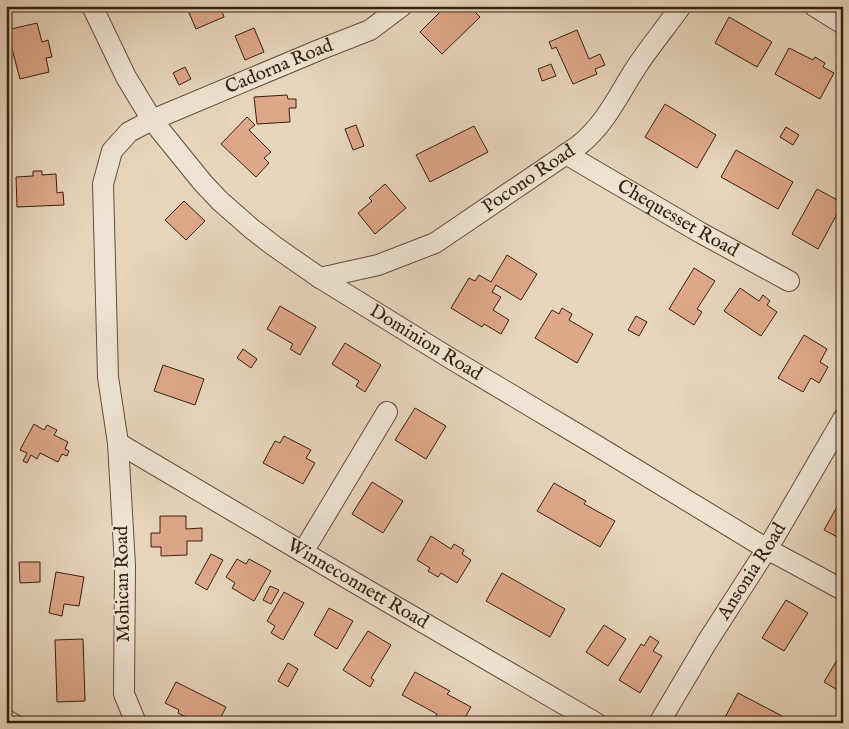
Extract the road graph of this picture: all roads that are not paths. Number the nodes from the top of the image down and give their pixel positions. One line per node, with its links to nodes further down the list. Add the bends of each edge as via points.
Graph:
1 (92, 6): 6 (street, Dominion Road, via 126,77)
2 (402, 6): 6 (street, Cadorna Road, via 370,30)
3 (681, 6): 7 (street, Pocono Road, via 638,65 607,116 589,138)
4 (814, 6): 5 (street)
5 (843, 24)
6 (152, 120): 8 (street, Dominion Road, via 220,201 274,246); 12 (street, Cadorna Road, via 129,132 112,151 103,184 108,377)
7 (566, 154): 8 (street, Pocono Road, via 435,243 378,265); 9 (street, Chequesset Road)
8 (320, 278): 13 (street, Dominion Road)
9 (789, 281)
10 (387, 412): 14 (street)
11 (843, 419): 13 (street, Ansonia Road)
12 (118, 443): 14 (street, Winneconnett Road); 18 (street, Mohican Road, via 125,566 124,694)
13 (767, 549): 15 (street, Dominion Road); 20 (street, Ansonia Road)
14 (303, 552): 19 (street, Winneconnett Road)
15 (843, 590)
16 (6, 714): 17 (lane)
17 (21, 723)
18 (136, 723)
19 (596, 723)
20 (659, 723)

